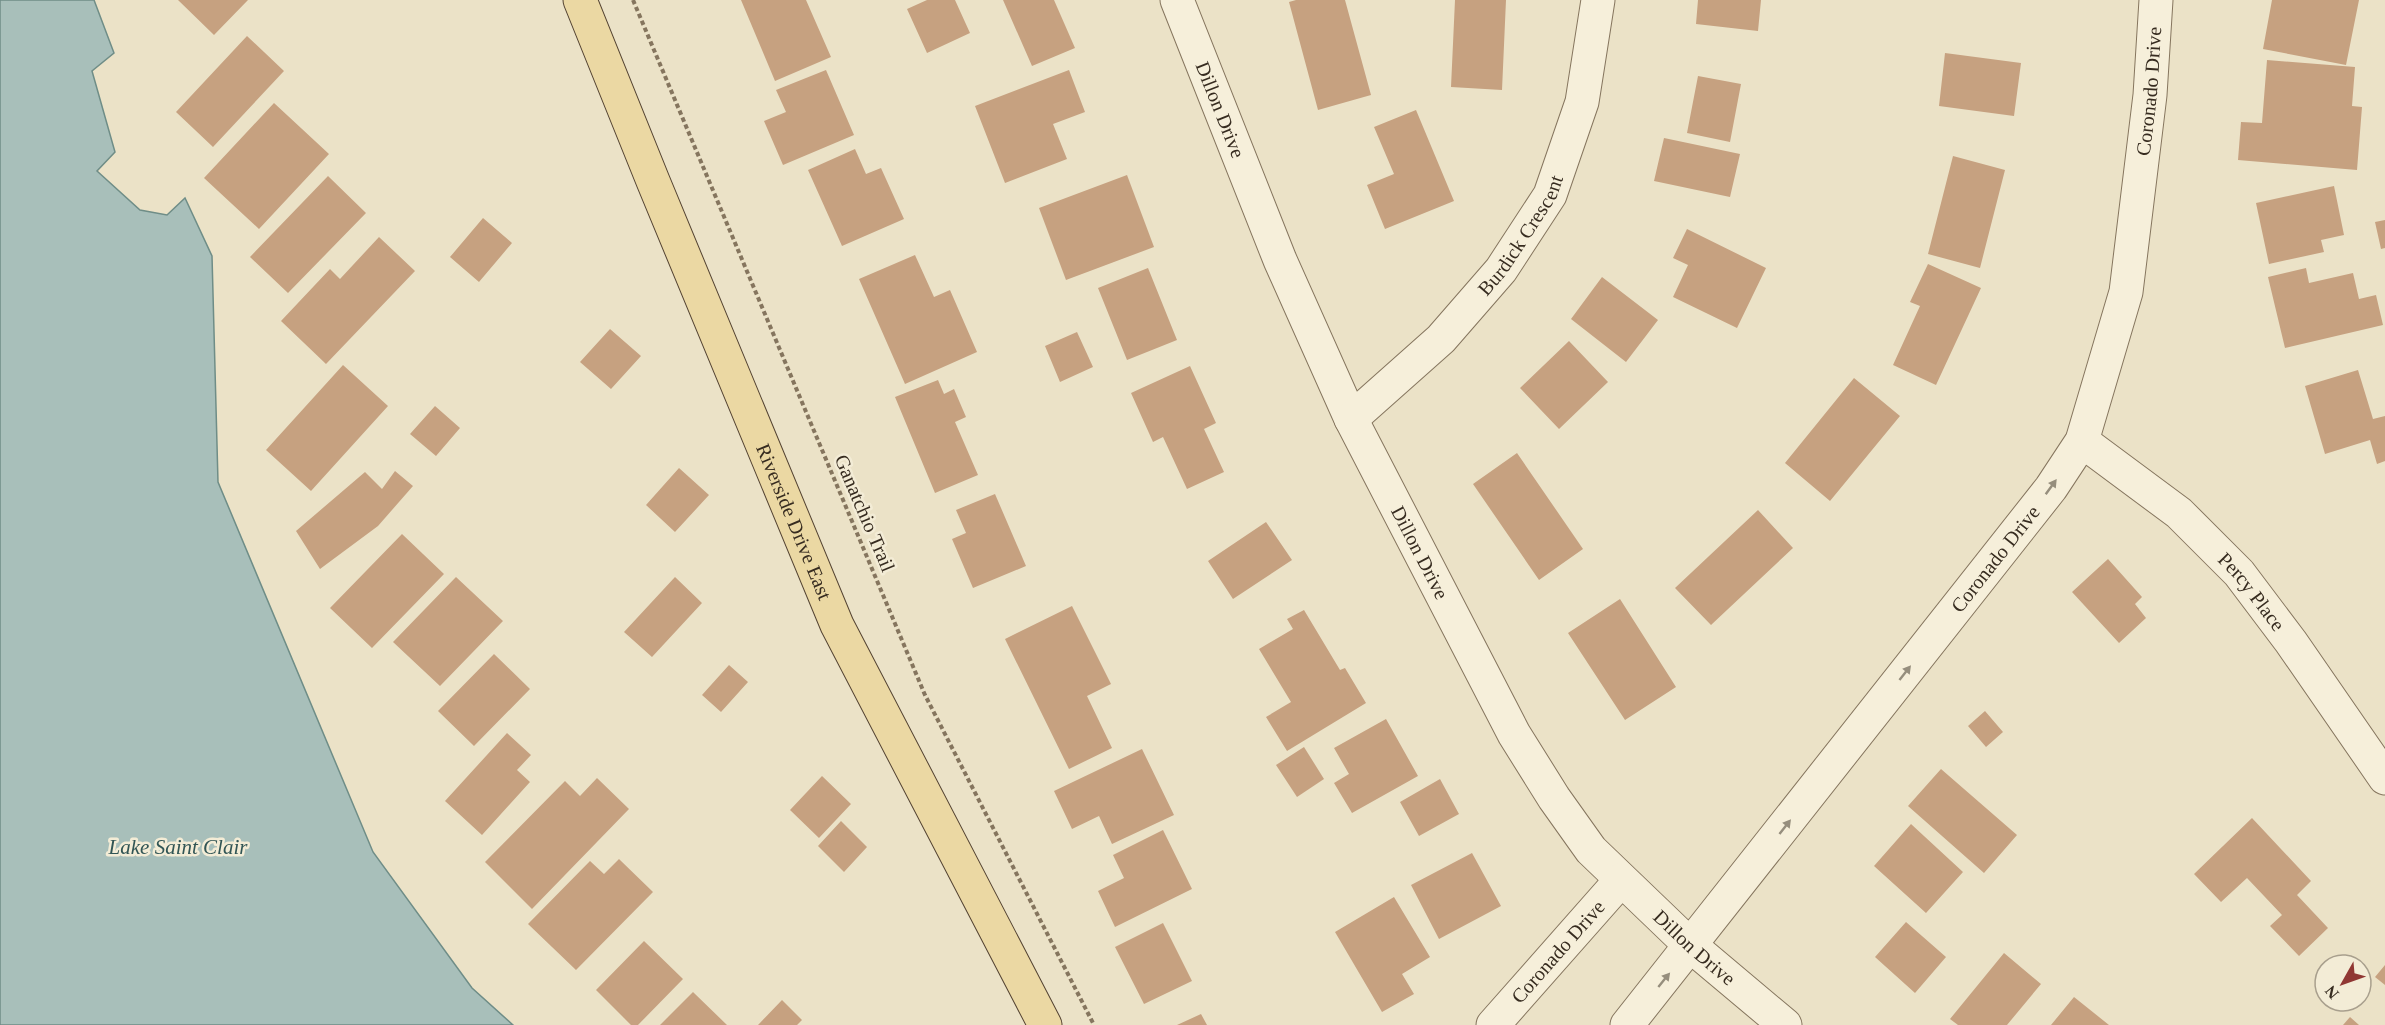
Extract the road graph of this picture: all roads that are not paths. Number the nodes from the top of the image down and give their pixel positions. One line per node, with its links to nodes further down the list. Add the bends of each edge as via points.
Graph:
1 (580, 0): 10 (main road, Riverside Drive East, via 837,625)
2 (1177, 0): 5 (street, Dillon Drive, via 1280,260)
3 (1598, 0): 5 (street, Burdick Crescent, via 1582,102 1550,195 1500,270 1441,339)
4 (2156, 0): 6 (street, Coronado Drive, via 2150,95 2126,292)
5 (1351, 420): 8 (street, Dillon Drive, via 1514,734 1591,850)
6 (2082, 441): 7 (street, Percy Place, via 2179,513 2239,573); 9 (street, Coronado Drive, one-way to 6, via 2050,488)
7 (2385, 778)
8 (1621, 880): 9 (street, Dillon Drive); 11 (street, Coronado Drive)
9 (1691, 946): 12 (street, Coronado Drive, one-way to 9); 13 (street, Dillon Drive)
10 (1045, 1025)
11 (1493, 1025)
12 (1627, 1025)
13 (1785, 1025)

